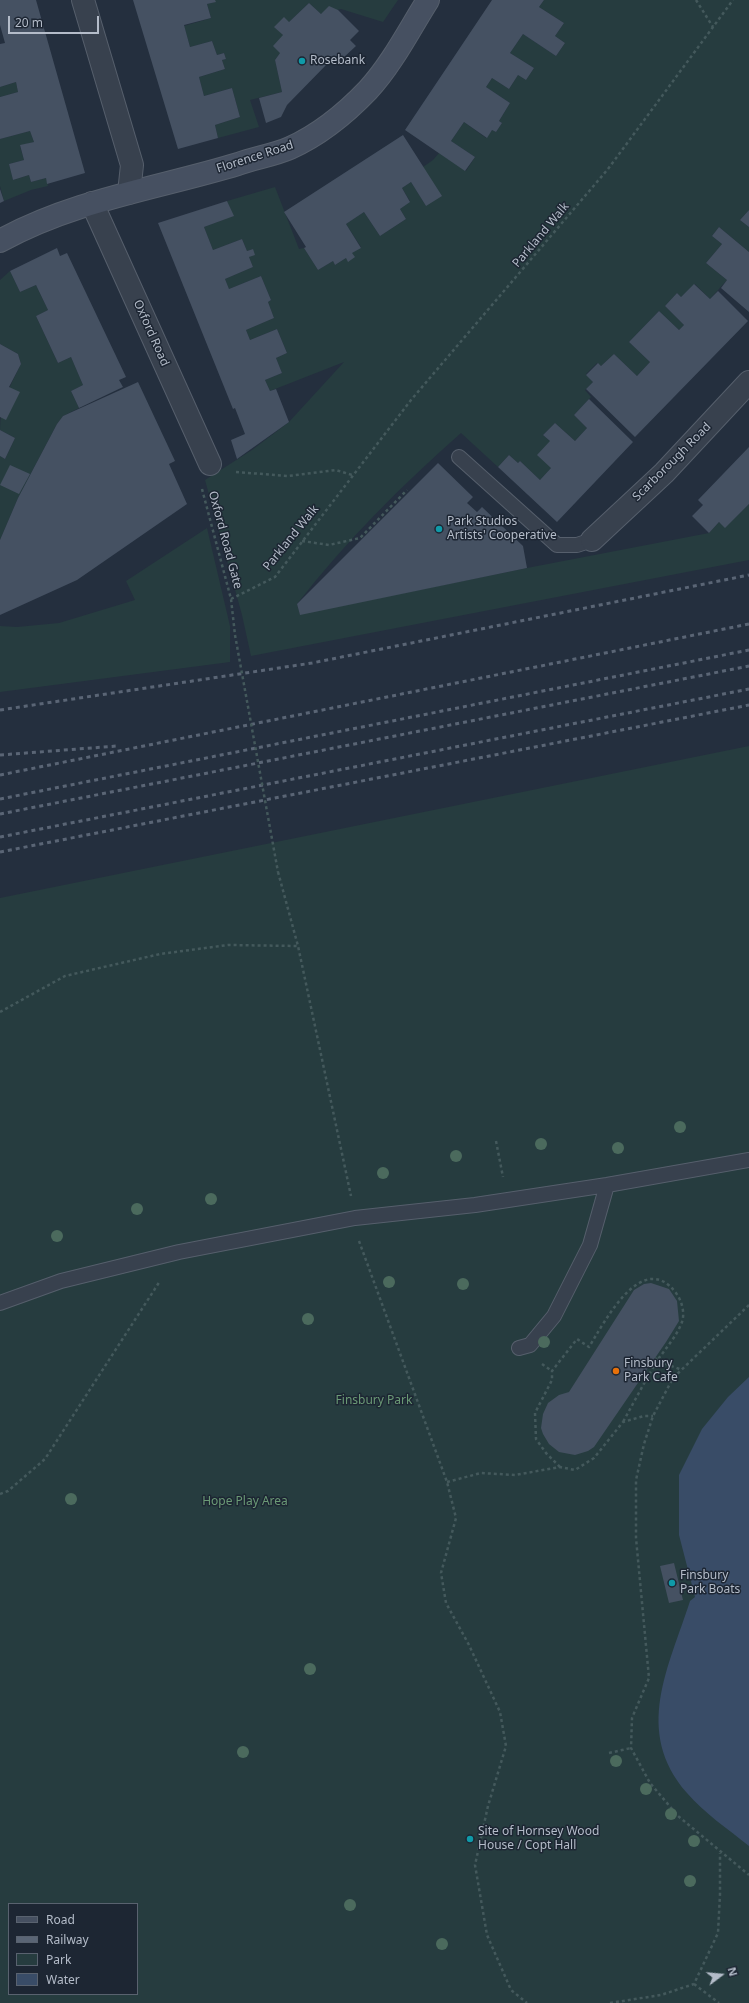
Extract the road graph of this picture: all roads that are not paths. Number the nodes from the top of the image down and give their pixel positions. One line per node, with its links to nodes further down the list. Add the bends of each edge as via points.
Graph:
1 (83, 0): 3 (street, via 132,165)
2 (428, 0): 3 (main road, Florence Road, via 378,79 355,102 313,136 289,148)
3 (129, 193): 4 (main road, Florence Road)
4 (92, 203): 5 (main road, Florence Road, via 24,227); 8 (street, Oxford Road)
5 (0, 241)
6 (749, 382): 9 (street, Scarborough Road, via 664,473)
7 (459, 458): 9 (lane, via 558,546 578,545)
8 (210, 464)
9 (592, 540)
10 (749, 1160): 11 (lane)
11 (606, 1185): 12 (lane, via 475,1205 355,1218 179,1252 62,1281); 13 (lane, via 590,1245 554,1316 530,1345)
12 (0, 1303)
13 (519, 1348)

